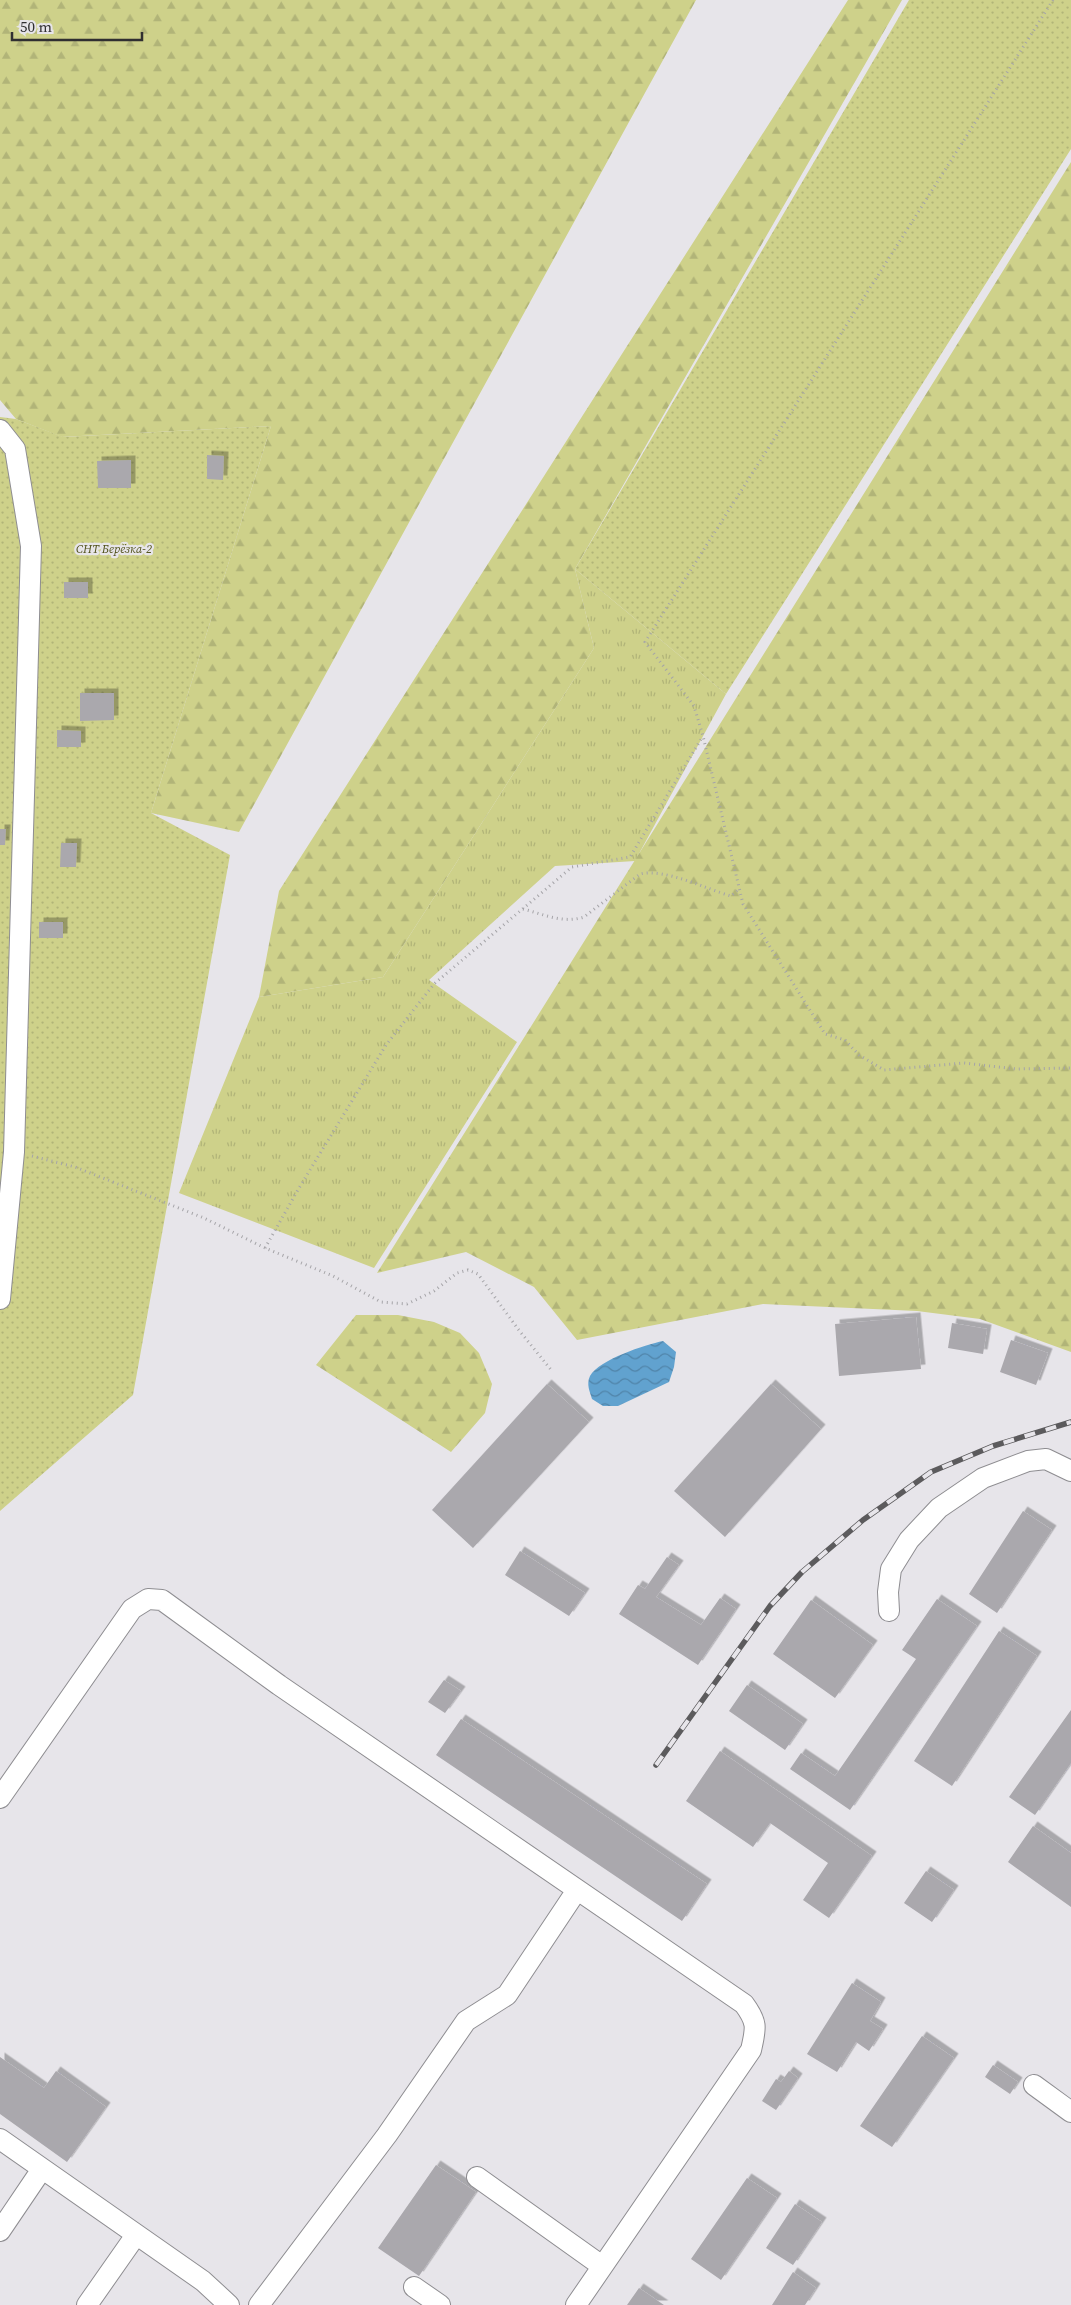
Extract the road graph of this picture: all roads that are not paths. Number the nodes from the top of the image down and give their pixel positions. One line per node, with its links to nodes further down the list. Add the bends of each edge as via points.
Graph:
1 (0, 430): 2 (lane, via 15,449 31,546 14,1152)
2 (0, 1299)
3 (1071, 1471): 4 (lane, via 1046,1459 1028,1462 983,1478 939,1508 909,1540 890,1569)
4 (890, 1611)
5 (0, 1798): 6 (lane, via 132,1608 148,1599 162,1600)
6 (577, 1890): 14 (lane, via 744,2004 756,2028 751,2050); 18 (lane, via 507,1995 466,2021 387,2136)
7 (1034, 2085): 8 (lane)
8 (1071, 2112)
9 (0, 2139): 10 (lane)
10 (42, 2169): 12 (lane); 13 (lane)
11 (477, 2177): 14 (lane)
12 (0, 2231)
13 (136, 2234): 16 (lane); 17 (lane, via 203,2281)
14 (602, 2266): 20 (lane)
15 (414, 2287): 19 (lane)
16 (88, 2305)
17 (229, 2305)
18 (259, 2305)
19 (440, 2305)
20 (576, 2305)

